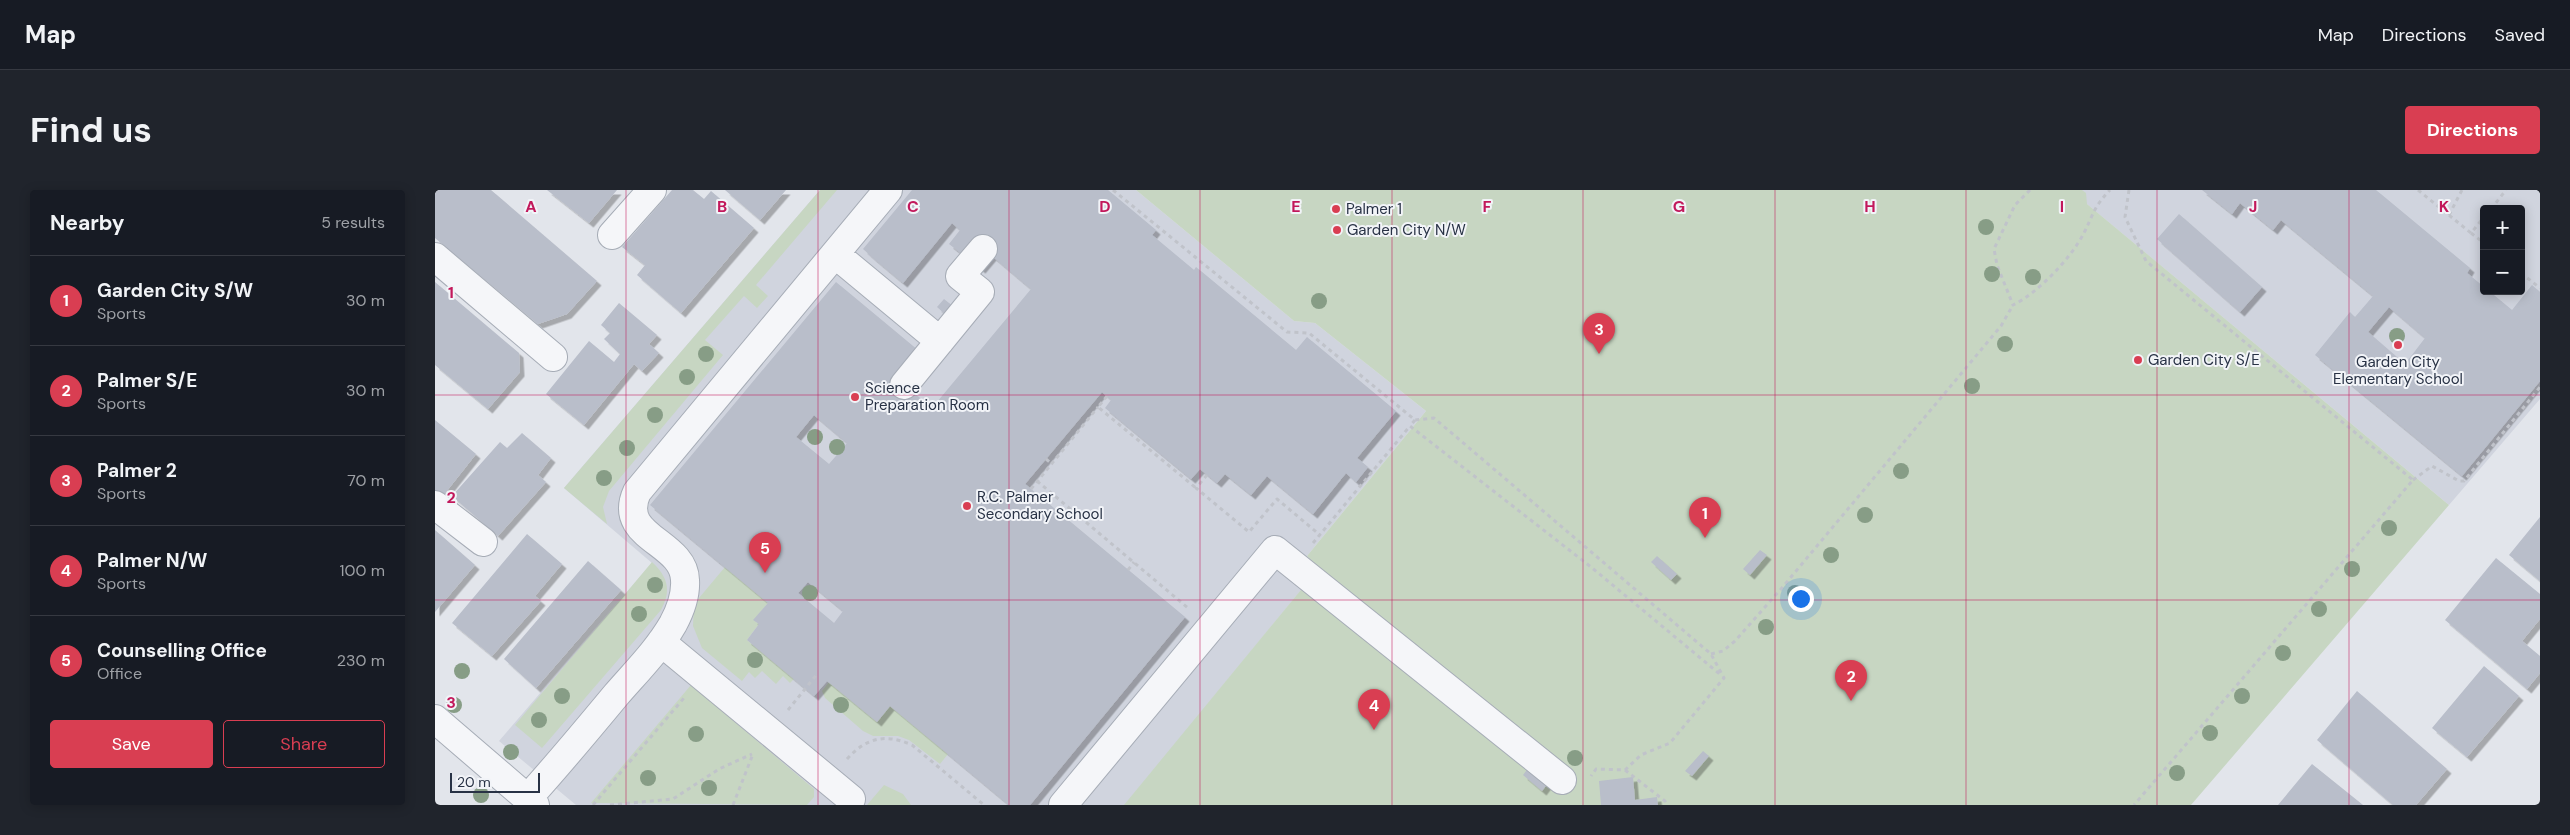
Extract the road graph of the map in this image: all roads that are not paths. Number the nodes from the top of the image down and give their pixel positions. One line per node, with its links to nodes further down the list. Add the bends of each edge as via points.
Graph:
1 (652, 190): 3 (street)
2 (888, 190): 5 (street)
3 (612, 235)
4 (983, 248): 7 (street, via 960,276 980,292)
5 (835, 254): 7 (street); 12 (street, via 632,502 635,522 673,556 685,578 681,606)
6 (435, 257): 8 (street)
7 (940, 341): 9 (street)
8 (553, 357)
9 (903, 385)
10 (435, 505): 11 (street)
11 (483, 542)
12 (661, 642): 15 (street); 16 (street)
13 (440, 735): 16 (street)
14 (1562, 780): 17 (street, via 1275,550)
15 (851, 799)
16 (531, 802)
17 (1063, 805)

